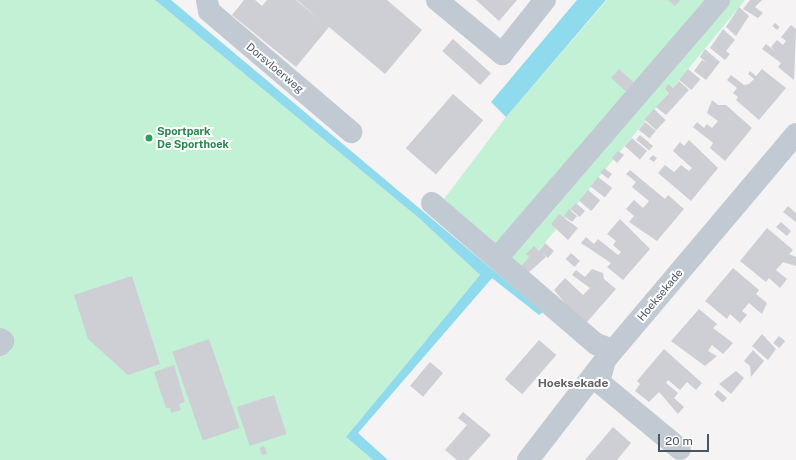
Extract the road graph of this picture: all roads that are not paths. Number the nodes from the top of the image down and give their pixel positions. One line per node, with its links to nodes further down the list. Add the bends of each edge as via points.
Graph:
1 (207, 0): 5 (street, Dorsvloerweg, via 209,11)
2 (437, 0): 3 (street, via 502,54)
3 (545, 0)
4 (719, 0): 8 (street)
5 (351, 132)
6 (796, 134): 11 (street, Hoeksekade)
7 (432, 203): 8 (street)
8 (498, 257): 11 (street)
9 (0, 339): 10 (street, via 3,341)
10 (0, 345)
11 (609, 355): 12 (street, via 599,382); 13 (street, Hoeksekade)
12 (680, 449)
13 (528, 460)

